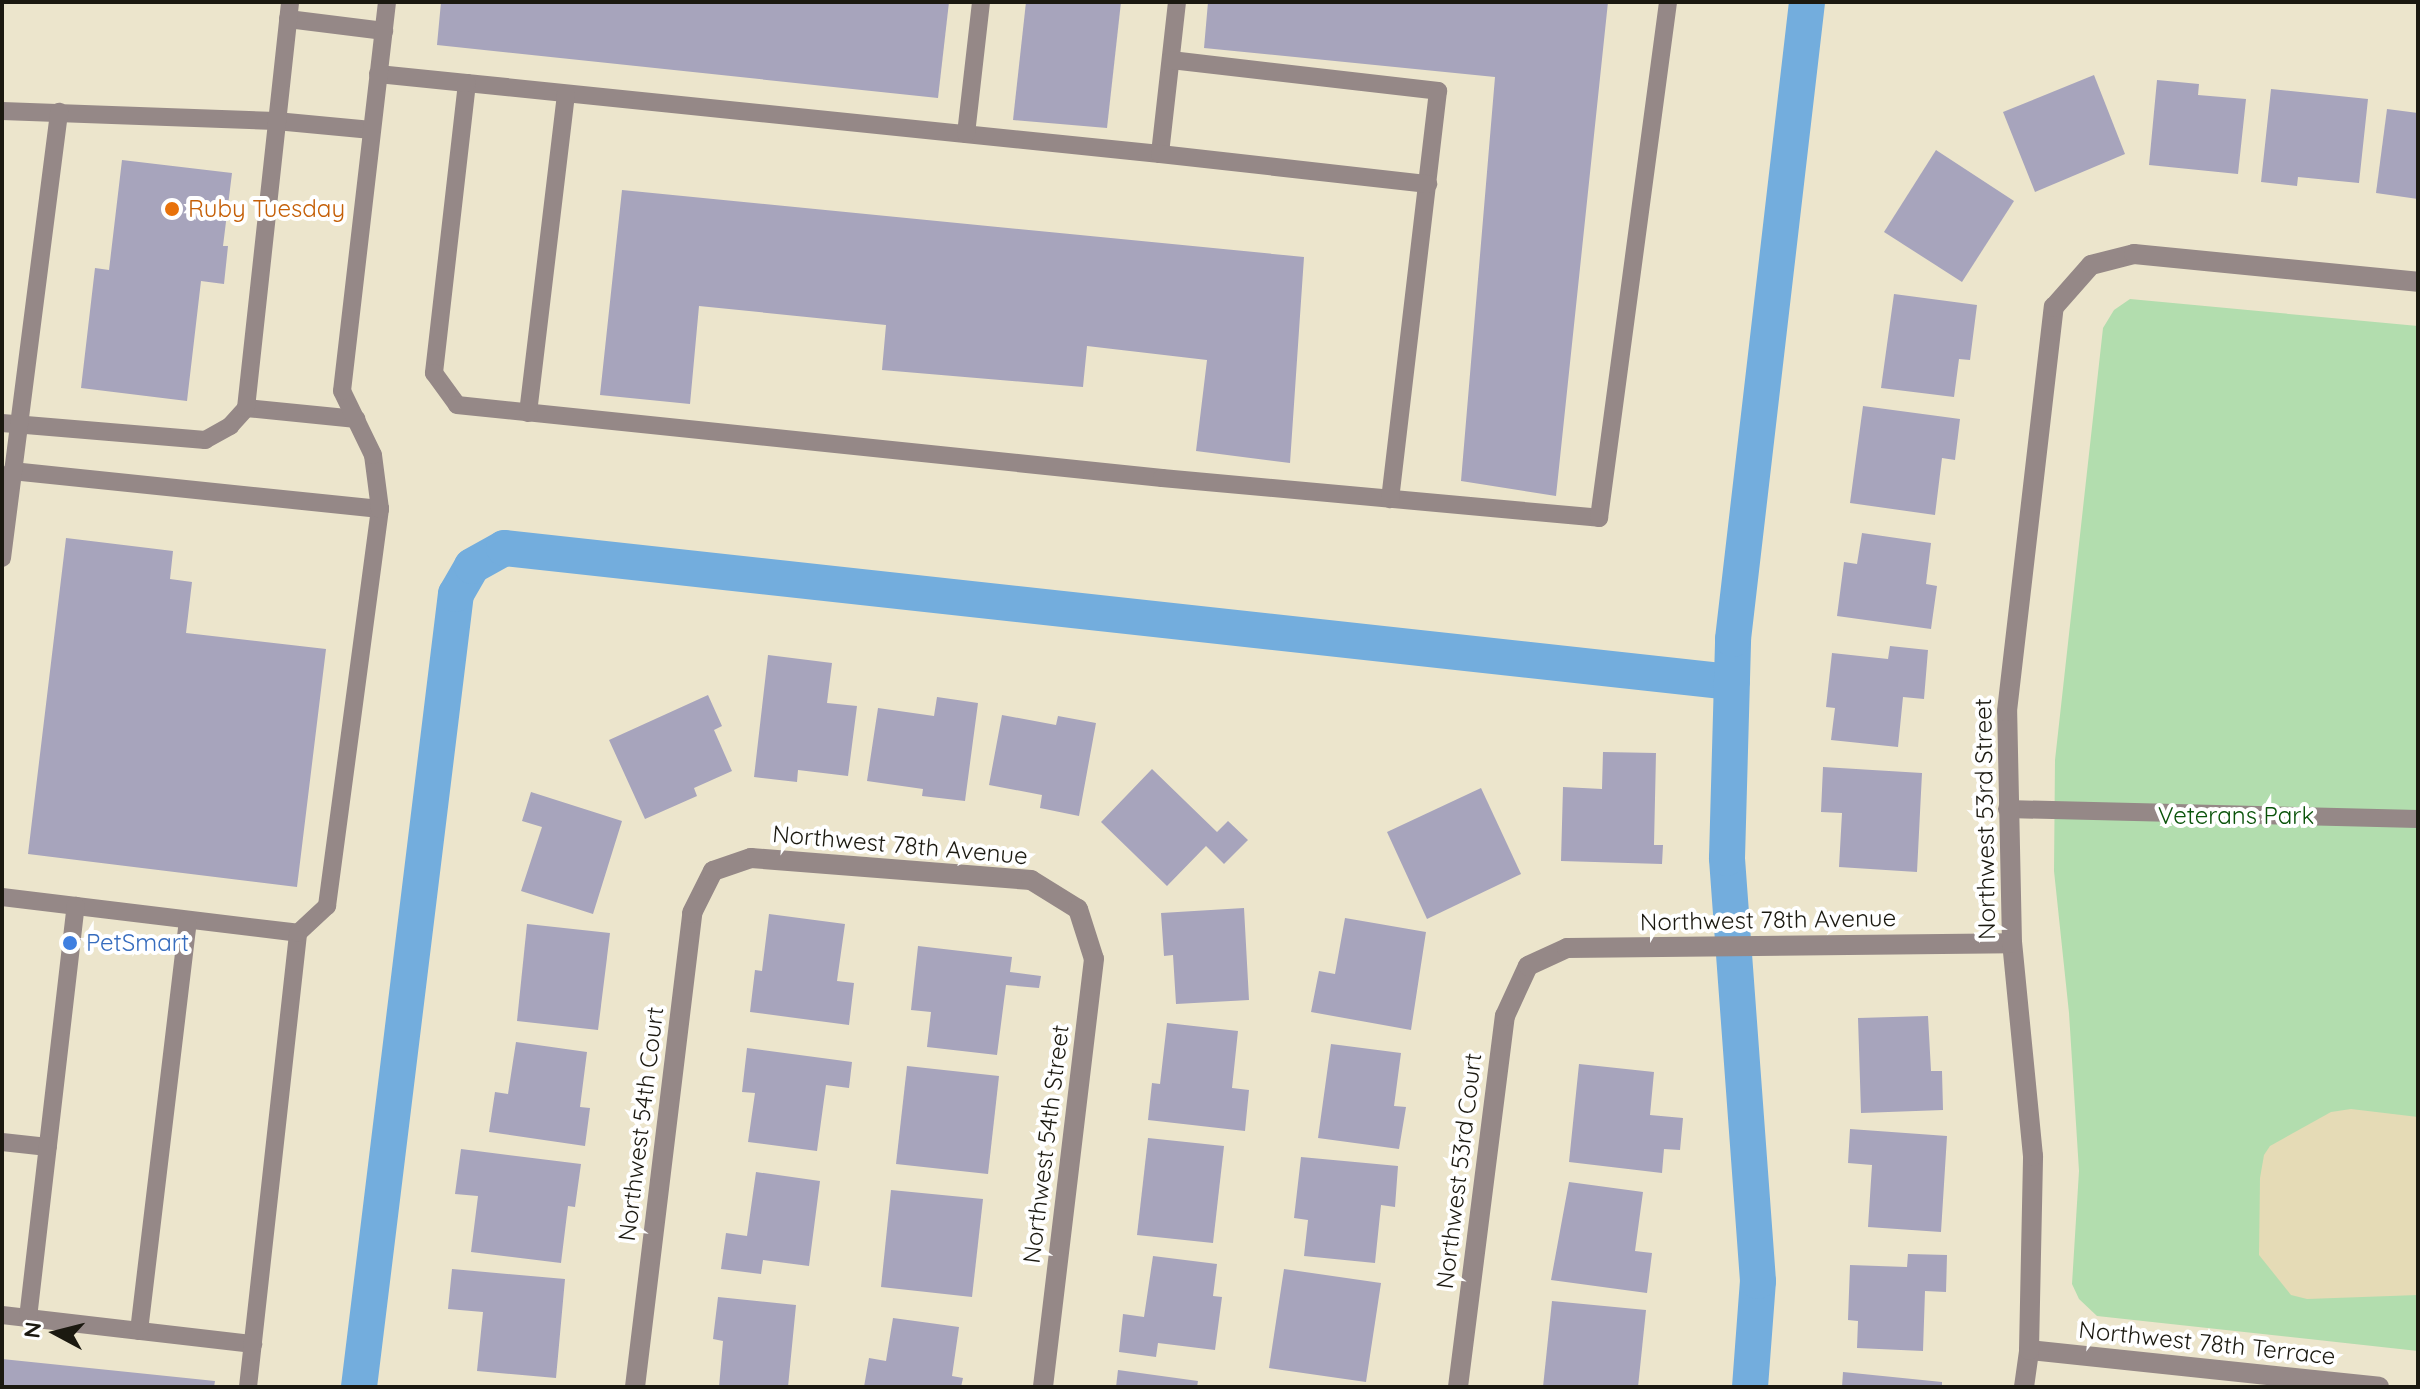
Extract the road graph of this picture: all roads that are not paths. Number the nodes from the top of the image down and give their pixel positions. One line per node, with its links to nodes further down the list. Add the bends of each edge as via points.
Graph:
1 (387, 2): 6 (lane)
2 (981, 2): 15 (lane)
3 (1177, 2): 7 (lane)
4 (1668, 2): 24 (lane, via 1599,518)
5 (289, 10): 6 (lane); 13 (lane)
6 (384, 31): 8 (lane)
7 (1171, 60): 16 (lane); 17 (lane, via 1438,91)
8 (378, 74): 9 (lane); 14 (lane)
9 (467, 83): 10 (lane); 20 (lane, via 434,373 457,405)
10 (566, 94): 15 (lane); 20 (lane)
11 (2, 111): 12 (lane)
12 (59, 112): 13 (lane); 22 (lane)
13 (276, 121): 14 (lane); 19 (lane)
14 (372, 130): 21 (lane, via 342,391)
15 (966, 134): 16 (lane)
16 (1160, 154): 17 (lane)
17 (1428, 184): 24 (lane)
18 (2418, 282): 27 (street, Northwest 53rd Street, via 2134,254 2091,265 2054,307 2007,711)
19 (246, 408): 21 (lane); 22 (lane, via 230,426 205,440)
20 (528, 413): 24 (lane)
21 (356, 419): 25 (lane, via 373,455)
22 (10, 424): 23 (lane)
23 (12, 471): 25 (lane); 26 (lane)
24 (1390, 499)
25 (380, 509): 34 (lane, via 327,906)
26 (2, 558)
27 (2007, 809): 28 (lane); 35 (street, Northwest 53rd Street)
28 (2418, 819)
29 (713, 871): 32 (street, Northwest 78th Avenue, via 751,858 1031,880); 45 (street, Northwest 54th Court, via 692,913)
30 (2, 897): 31 (lane)
31 (76, 906): 33 (lane); 38 (lane)
32 (1078, 909): 46 (street, Northwest 54th Street, via 1094,959)
33 (188, 920): 34 (lane); 41 (lane)
34 (298, 933): 42 (lane)
35 (2012, 943): 36 (street, Northwest 78th Avenue, via 1567,948); 43 (street, Northwest 53rd Street, via 2033,1156)
36 (1528, 966): 47 (street, Northwest 53rd Court, via 1505,1016)
37 (2, 1142): 38 (lane)
38 (48, 1147): 40 (lane)
39 (2, 1315): 40 (lane)
40 (28, 1318): 41 (lane)
41 (139, 1331): 42 (lane)
42 (253, 1344): 44 (lane)
43 (2029, 1350): 48 (street, Northwest 53rd Street); 49 (street, Northwest 78th Terrace)
44 (248, 1387)
45 (635, 1387)
46 (1043, 1387)
47 (1458, 1387)
48 (2024, 1387)
49 (2379, 1387)

